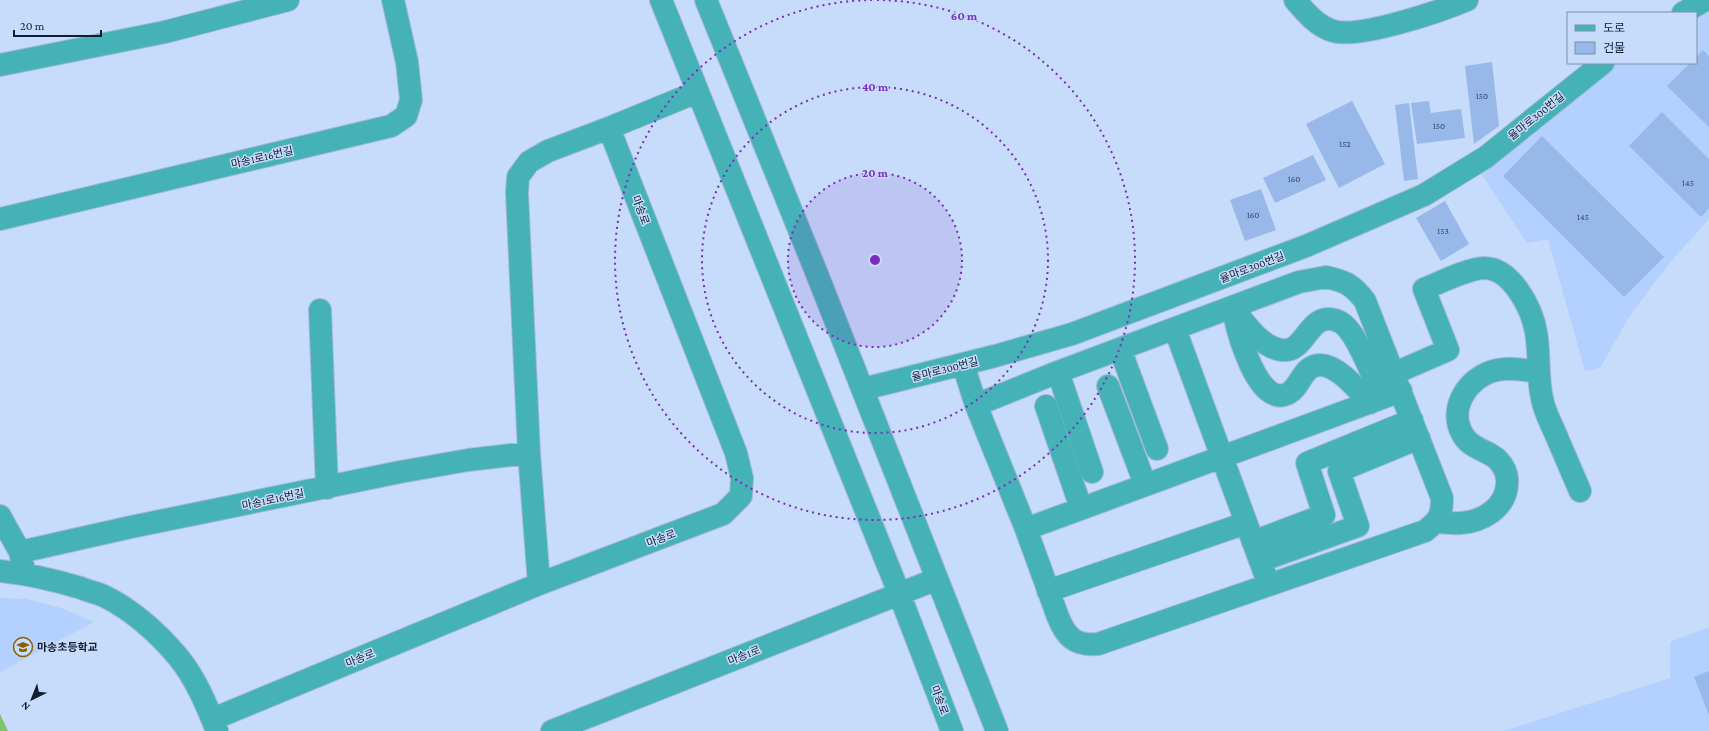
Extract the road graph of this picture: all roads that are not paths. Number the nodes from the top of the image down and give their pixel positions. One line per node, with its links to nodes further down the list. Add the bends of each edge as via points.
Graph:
1 (288, 0): 10 (street, via 165,32)
2 (393, 0): 13 (street, 마송1로16번길, via 407,62 411,100 406,116 391,126)
3 (662, 0): 11 (street, 마송로)
4 (706, 0): 22 (street)
5 (1295, 0): 6 (street, via 1316,22 1334,31 1354,33 1378,29)
6 (1467, 0)
7 (1704, 0): 8 (street)
8 (1685, 12)
9 (1602, 64): 18 (street, 율마로300번길, via 1486,158 1424,195 1306,246 1072,334)
10 (0, 65)
11 (697, 92): 12 (street); 46 (street, 마송로)
12 (609, 128): 28 (street, via 548,150 529,162 518,178); 43 (street, 마송로, via 736,453 742,478 741,496 723,514)
13 (0, 219)
14 (1232, 307): 16 (street); 23 (street, via 1265,343 1284,350 1292,349 1299,344 1317,322 1334,319 1350,330); 23 (street, via 1251,366 1265,388 1273,394 1287,394 1306,371 1318,365 1335,370 1344,377); 23 (street, via 1299,282 1326,277 1343,281 1356,289 1366,301)
15 (320, 310): 32 (street)
16 (1175, 329): 17 (street); 29 (street)
17 (1120, 349): 19 (street); 27 (street)
18 (963, 364): 22 (street, 율마로300번길); 24 (street)
19 (1058, 372): 24 (street); 30 (street)
20 (1539, 372): 23 (street, via 1536,330 1523,298 1505,276 1485,268 1472,270 1424,289 1448,350); 33 (street, via 1539,385 1546,414); 36 (street, via 1517,368 1495,370 1476,380 1463,393 1457,414 1463,436 1476,448 1498,460 1508,477 1507,488 1499,506 1478,519 1461,523)
21 (1108, 386): 31 (street)
22 (862, 389): 42 (street)
23 (1387, 391): 26 (street); 29 (street)
24 (976, 405): 37 (street)
25 (1046, 406): 34 (street)
26 (1416, 429): 36 (street, via 1442,498 1442,512); 38 (street, via 1307,463 1324,515); 38 (street, via 1339,471 1358,526)
27 (1156, 449)
28 (529, 453): 32 (street, 마송1로16번길, via 468,460); 43 (street)
29 (1222, 457): 31 (street); 38 (street)
30 (1092, 472)
31 (1145, 484): 34 (street)
32 (327, 488): 39 (street, 마송1로16번길)
33 (1580, 491)
34 (1081, 508): 37 (street)
35 (0, 516): 39 (street)
36 (1436, 522): 44 (street, via 1425,531)
37 (1026, 529): 45 (street)
38 (1253, 542): 44 (street); 45 (street)
39 (20, 552): 41 (street)
40 (0, 572): 41 (street)
41 (24, 573): 47 (street, via 104,596 130,612 154,632 179,659 197,687)
42 (937, 579): 46 (street, 마송1로); 50 (street)
43 (539, 584): 47 (street, 마송로)
44 (1269, 585): 45 (street, via 1098,644 1086,645 1073,640 1064,630)
45 (1048, 591)
46 (899, 593): 48 (street, 마송1로); 49 (street, 마송로)
47 (215, 725)
48 (552, 731)
49 (952, 731)
50 (997, 731)

